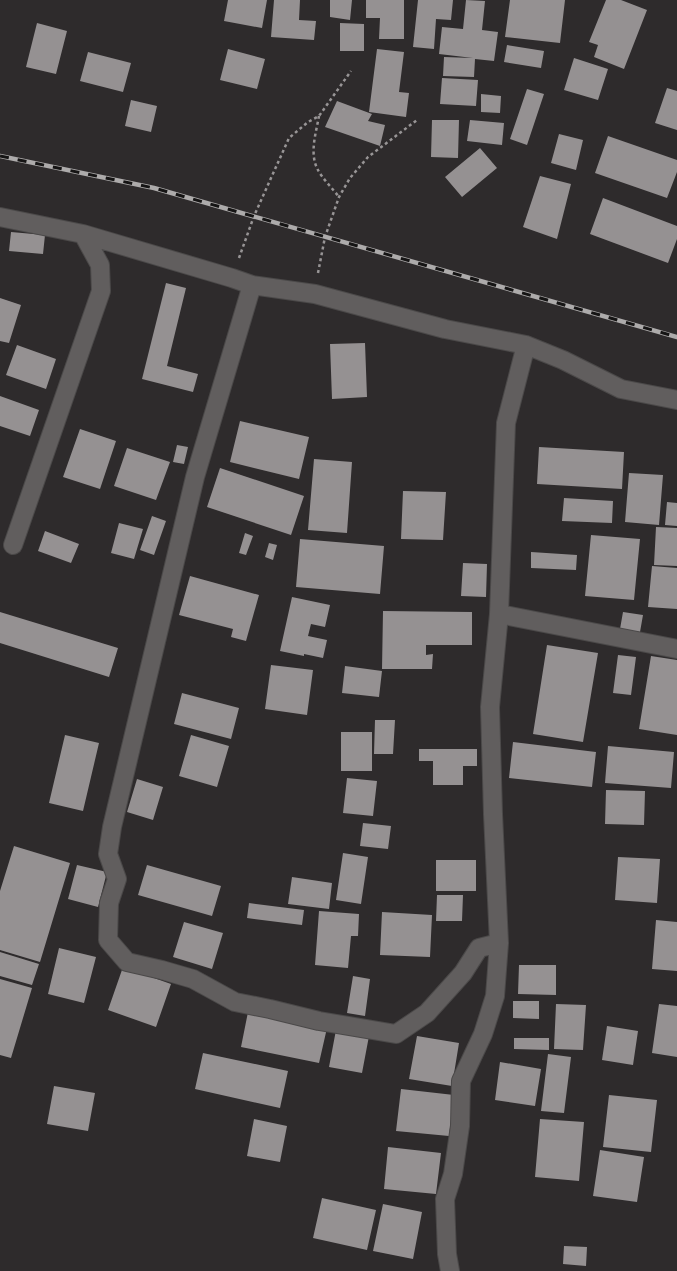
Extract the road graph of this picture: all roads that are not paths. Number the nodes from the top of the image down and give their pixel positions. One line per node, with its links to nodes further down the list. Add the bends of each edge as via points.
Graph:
1 (0, 216): 2 (street)
2 (83, 234): 3 (street); 6 (street, via 100,265 101,290)
3 (252, 285): 4 (street, via 315,294 445,329); 9 (street, via 195,477 112,827 108,854 117,879 109,903 108,940 127,962 193,979 235,1002 319,1021 396,1034 427,1013 463,973 479,948)
4 (526, 345): 5 (street, via 621,388); 7 (street, via 506,423)
5 (677, 400)
6 (13, 545)
7 (499, 614): 8 (street); 9 (street, via 490,707 492,814)
8 (677, 649)
9 (499, 943): 10 (street, via 495,996 483,1034 461,1081 460,1126 453,1174 445,1199)
10 (450, 1271)

